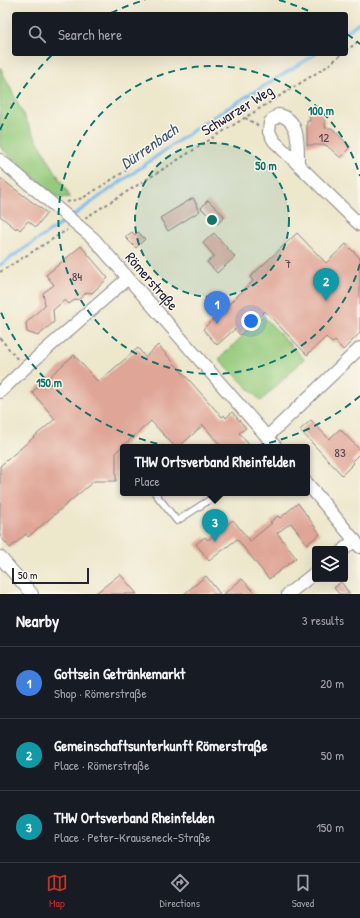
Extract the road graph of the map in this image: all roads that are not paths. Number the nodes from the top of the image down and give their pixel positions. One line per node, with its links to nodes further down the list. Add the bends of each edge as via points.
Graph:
1 (0, 160): 4 (street, Römerstraße, via 93,238)
2 (298, 163): 2 (street, via 297,139 292,122 285,116 278,115 270,122 269,132); 3 (street)
3 (358, 220)
4 (128, 278): 6 (street); 7 (street, Römerstraße)
5 (360, 348): 7 (street)
6 (0, 392)
7 (267, 436): 8 (street, Römerstraße)
8 (274, 444)
9 (310, 488): 12 (street)
10 (157, 496): 11 (lane, via 177,521)
11 (215, 496)
12 (358, 544): 13 (street)
13 (348, 548)
14 (0, 557): 16 (street)
15 (312, 575): 17 (street)
16 (32, 594)
17 (288, 594)

